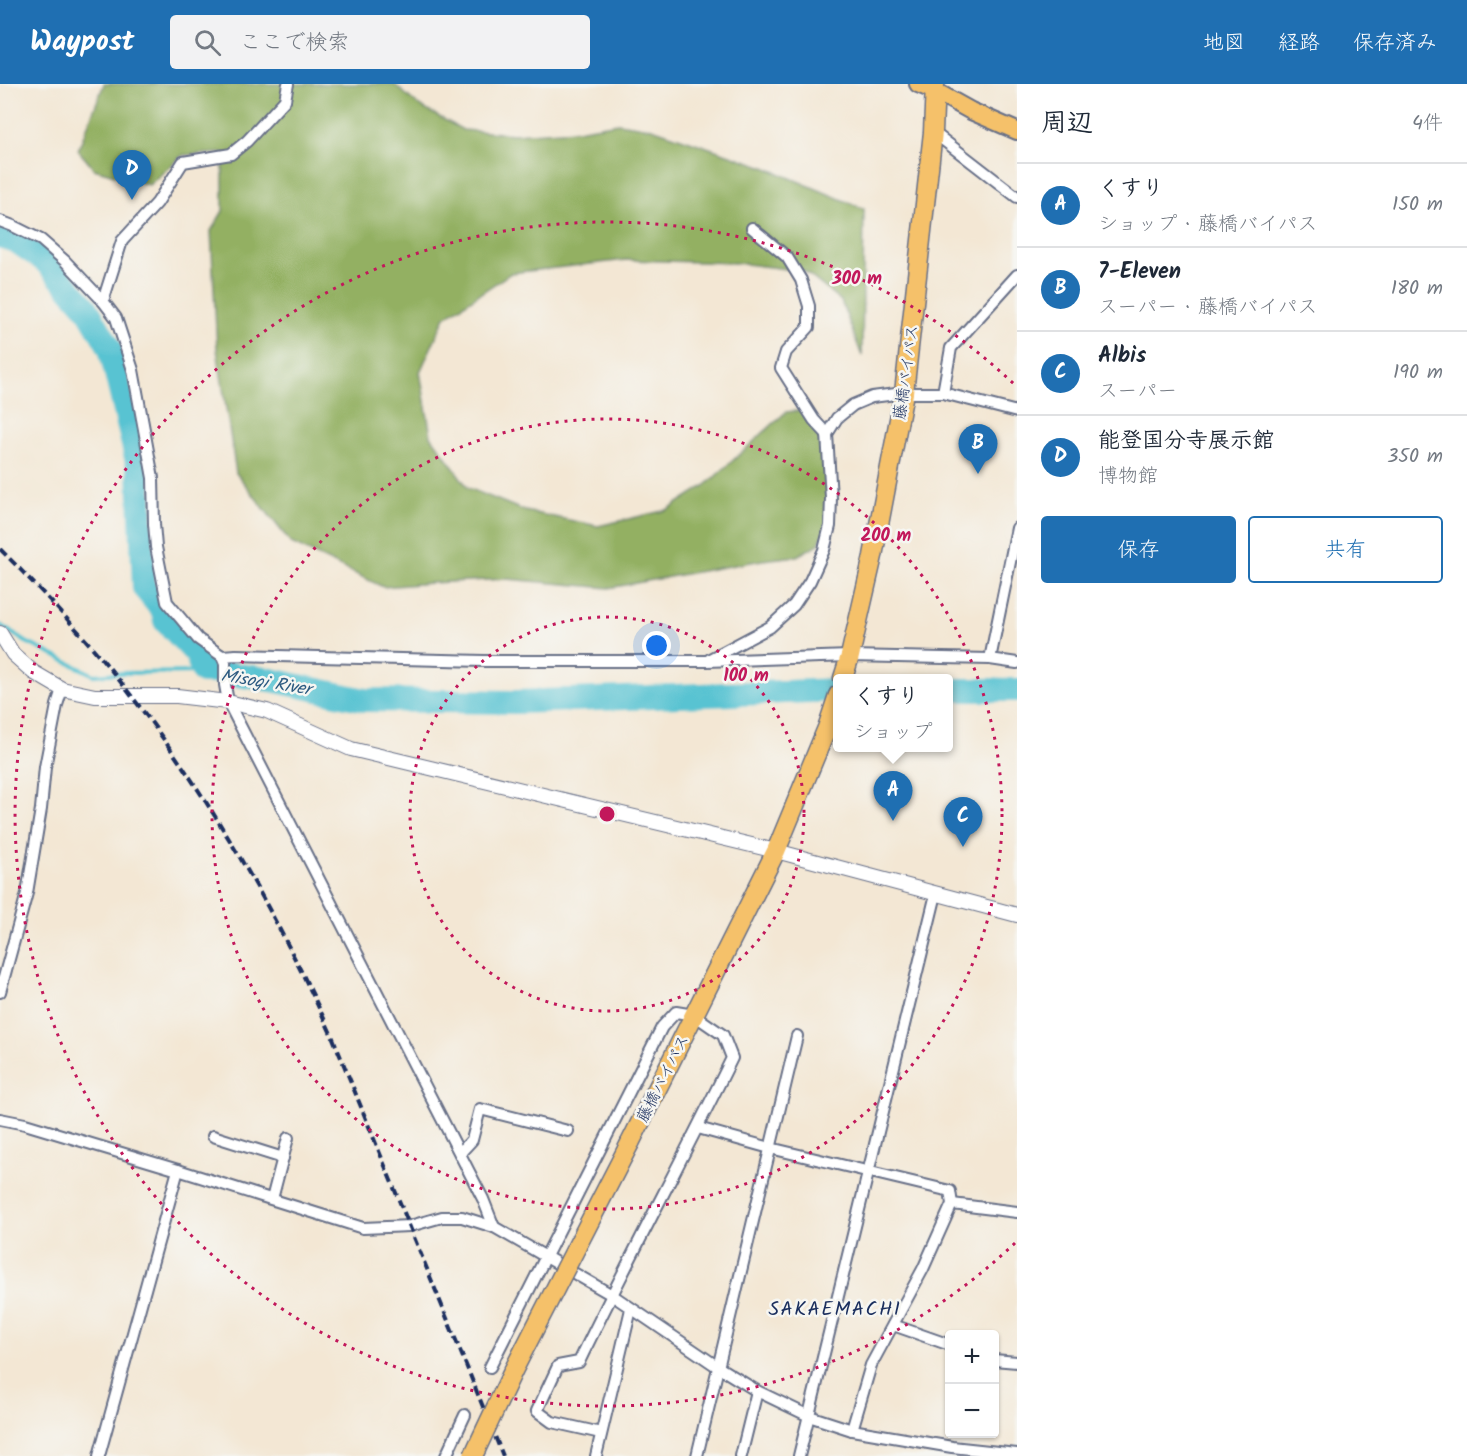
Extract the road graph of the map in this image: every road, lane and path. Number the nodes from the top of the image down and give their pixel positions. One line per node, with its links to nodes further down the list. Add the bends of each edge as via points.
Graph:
1 (288, 84): 9 (street, via 285,100 231,154 183,162 157,203 122,241)
2 (929, 86): 3 (main road, via 971,111); 4 (highway, 藤橋バイパス)
3 (1017, 131)
4 (933, 132): 5 (street); 10 (highway, 藤橋バイパス)
5 (1017, 197)
6 (0, 221): 9 (street, via 41,240)
7 (752, 228): 13 (street, via 787,257 801,280 809,306 809,327 786,352 782,368)
8 (1017, 275): 11 (street, via 951,348)
9 (103, 301): 17 (street, via 116,318 133,370 153,478 156,547 167,602 198,639)
10 (904, 393): 11 (street); 13 (street, via 872,397 854,405 837,418); 20 (highway, 藤橋バイパス, via 873,556)
11 (943, 393): 12 (street)
12 (1017, 412)
13 (827, 434): 18 (street, via 830,526 810,581 794,605 770,627)
14 (1017, 528): 16 (street)
15 (0, 633): 21 (street, via 13,654 33,672)
16 (990, 659): 19 (street); 20 (street)
17 (223, 660): 18 (street, via 236,655); 22 (street)
18 (707, 661): 20 (street)
19 (1017, 663)
20 (846, 667)
21 (62, 689): 22 (street, via 95,696 177,696); 27 (street, via 45,767 27,893)
22 (228, 702): 24 (street, via 267,711 351,749); 37 (street)
23 (833, 710): 24 (highway, 藤橋バイパス)
24 (776, 851): 25 (street); 29 (highway, 藤橋バイパス)
25 (936, 894): 26 (street); 40 (street)
26 (1017, 915)
27 (4, 965): 28 (street)
28 (0, 992)
29 (694, 1015): 32 (street, via 723,1035 732,1058); 45 (street, via 676,1012 662,1027); 62 (highway, 藤橋バイパス, bridge)
30 (797, 1036): 36 (street)
31 (0, 1119): 39 (street)
32 (698, 1128): 36 (street); 46 (street)
33 (568, 1131): 37 (street, via 480,1109 472,1140)
34 (213, 1136): 38 (street)
35 (288, 1138): 38 (street)
36 (770, 1148): 40 (street); 53 (street)
37 (460, 1153): 44 (street)
38 (283, 1158): 41 (street)
39 (178, 1170): 41 (street); 60 (street)
40 (869, 1172): 42 (street, via 950,1191); 56 (street)
41 (272, 1199): 44 (street, via 363,1228 410,1226 442,1217 462,1217)
42 (952, 1204): 43 (street); 48 (street)
43 (1017, 1212)
44 (494, 1227): 45 (street)
45 (545, 1256): 46 (street); 52 (street)
46 (612, 1295): 47 (street); 58 (street, via 579,1362 558,1366 537,1411 552,1422)
47 (631, 1309): 53 (street); 58 (street)
48 (892, 1325): 49 (street); 57 (street, via 871,1365)
49 (945, 1343)
50 (999, 1360): 51 (street)
51 (1017, 1362)
52 (489, 1367)
53 (718, 1367): 54 (street); 64 (street)
54 (757, 1391): 56 (street); 65 (street)
55 (465, 1415): 61 (street)
56 (809, 1416): 57 (street); 66 (street)
57 (852, 1430): 59 (street)
58 (601, 1433): 63 (street)
59 (1017, 1454)
60 (99, 1456)
61 (446, 1456)
62 (473, 1456)
63 (596, 1456)
64 (697, 1456)
65 (741, 1456)
66 (799, 1456)

